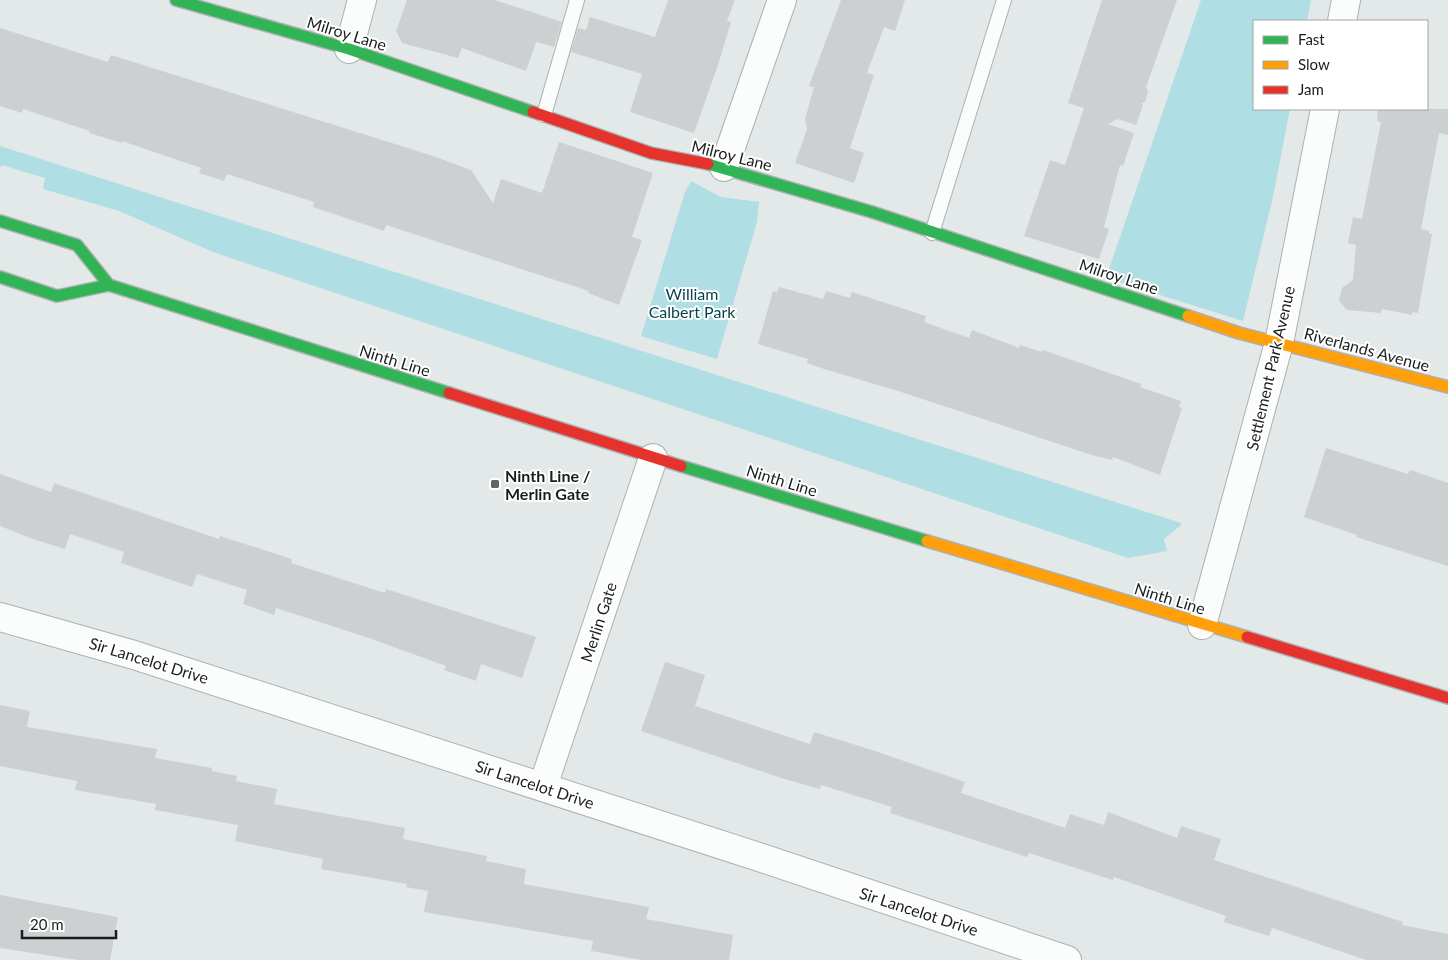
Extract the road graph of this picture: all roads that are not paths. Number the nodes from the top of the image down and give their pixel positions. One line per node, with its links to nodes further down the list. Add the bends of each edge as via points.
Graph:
1 (176, 0): 8 (main road, Milroy Lane)
2 (362, 0): 8 (street)
3 (577, 0): 10 (lane)
4 (782, 0): 11 (street)
5 (1004, 0): 13 (lane)
6 (1346, 0): 7 (street)
7 (1342, 20)
8 (349, 49): 10 (main road, Milroy Lane)
9 (1325, 110): 16 (street, Settlement Park Avenue)
10 (544, 114): 11 (main road, Milroy Lane, via 652,153)
11 (724, 167): 13 (main road, Milroy Lane)
12 (0, 221): 15 (main road, via 77,245)
13 (932, 233): 16 (main road, Milroy Lane, via 1239,333)
14 (0, 277): 15 (main road, Ninth Line, via 57,296)
15 (109, 286): 18 (main road, Ninth Line)
16 (1279, 343): 17 (main road, Riverlands Avenue); 20 (street, Settlement Park Avenue)
17 (1448, 387)
18 (653, 458): 20 (main road, Ninth Line); 22 (street, Merlin Gate)
19 (0, 617): 22 (street, Sir Lancelot Drive, via 134,654)
20 (1202, 625): 21 (main road, Ninth Line)
21 (1448, 698)
22 (543, 786): 23 (street, Sir Lancelot Drive)
23 (1054, 958)

